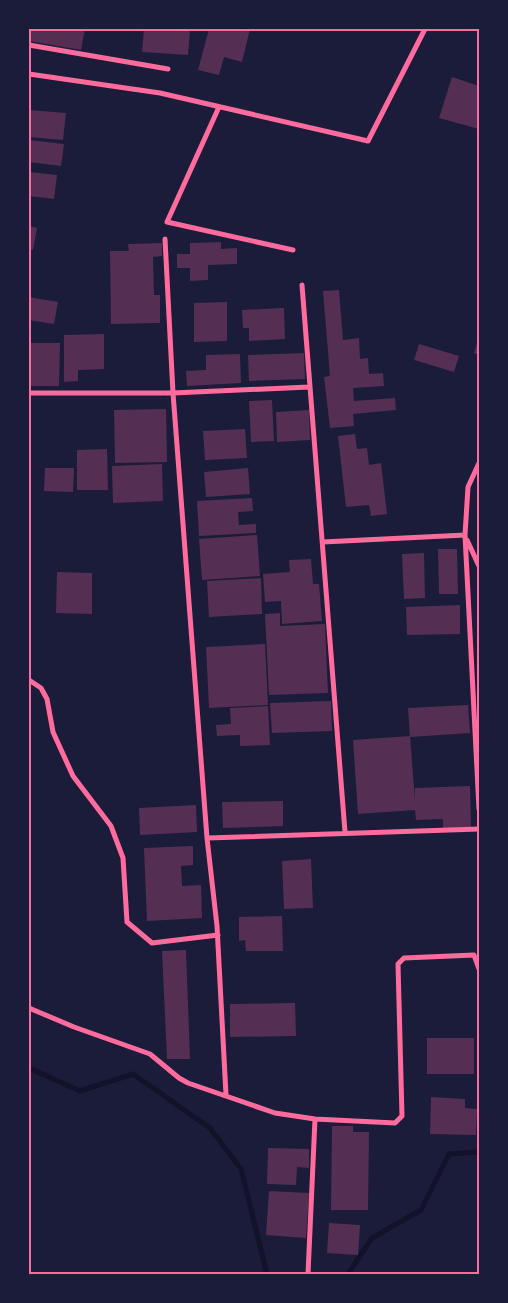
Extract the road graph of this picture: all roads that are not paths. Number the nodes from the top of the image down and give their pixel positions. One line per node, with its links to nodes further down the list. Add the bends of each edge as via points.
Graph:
1 (425, 29): 5 (street, via 368,141)
2 (29, 45): 3 (street)
3 (168, 69)
4 (29, 74): 5 (street, via 160,94)
5 (219, 107): 7 (street, via 167,222)
6 (165, 239): 10 (street)
7 (293, 250)
8 (302, 286): 9 (street)
9 (309, 387): 10 (street); 15 (street)
10 (173, 393): 11 (street); 21 (street)
11 (29, 394)
12 (479, 463): 13 (street)
13 (477, 475): 14 (street, via 468,488)
14 (465, 535): 15 (street); 16 (street); 18 (street)
15 (323, 542): 20 (street)
16 (479, 566)
17 (29, 680): 22 (street, via 41,688 47,699 53,732 73,776 111,826 123,858 126,922 152,944)
18 (479, 808)
19 (479, 829): 20 (street)
20 (345, 832): 21 (street)
21 (206, 838): 22 (street)
22 (218, 935): 25 (street)
23 (479, 969): 26 (street, via 474,956 404,958 398,964 402,1116 395,1124)
24 (29, 1008): 25 (street, via 74,1028 150,1054 178,1078)
25 (226, 1095): 26 (street, via 275,1113)
26 (315, 1118): 27 (street)
27 (308, 1274)

